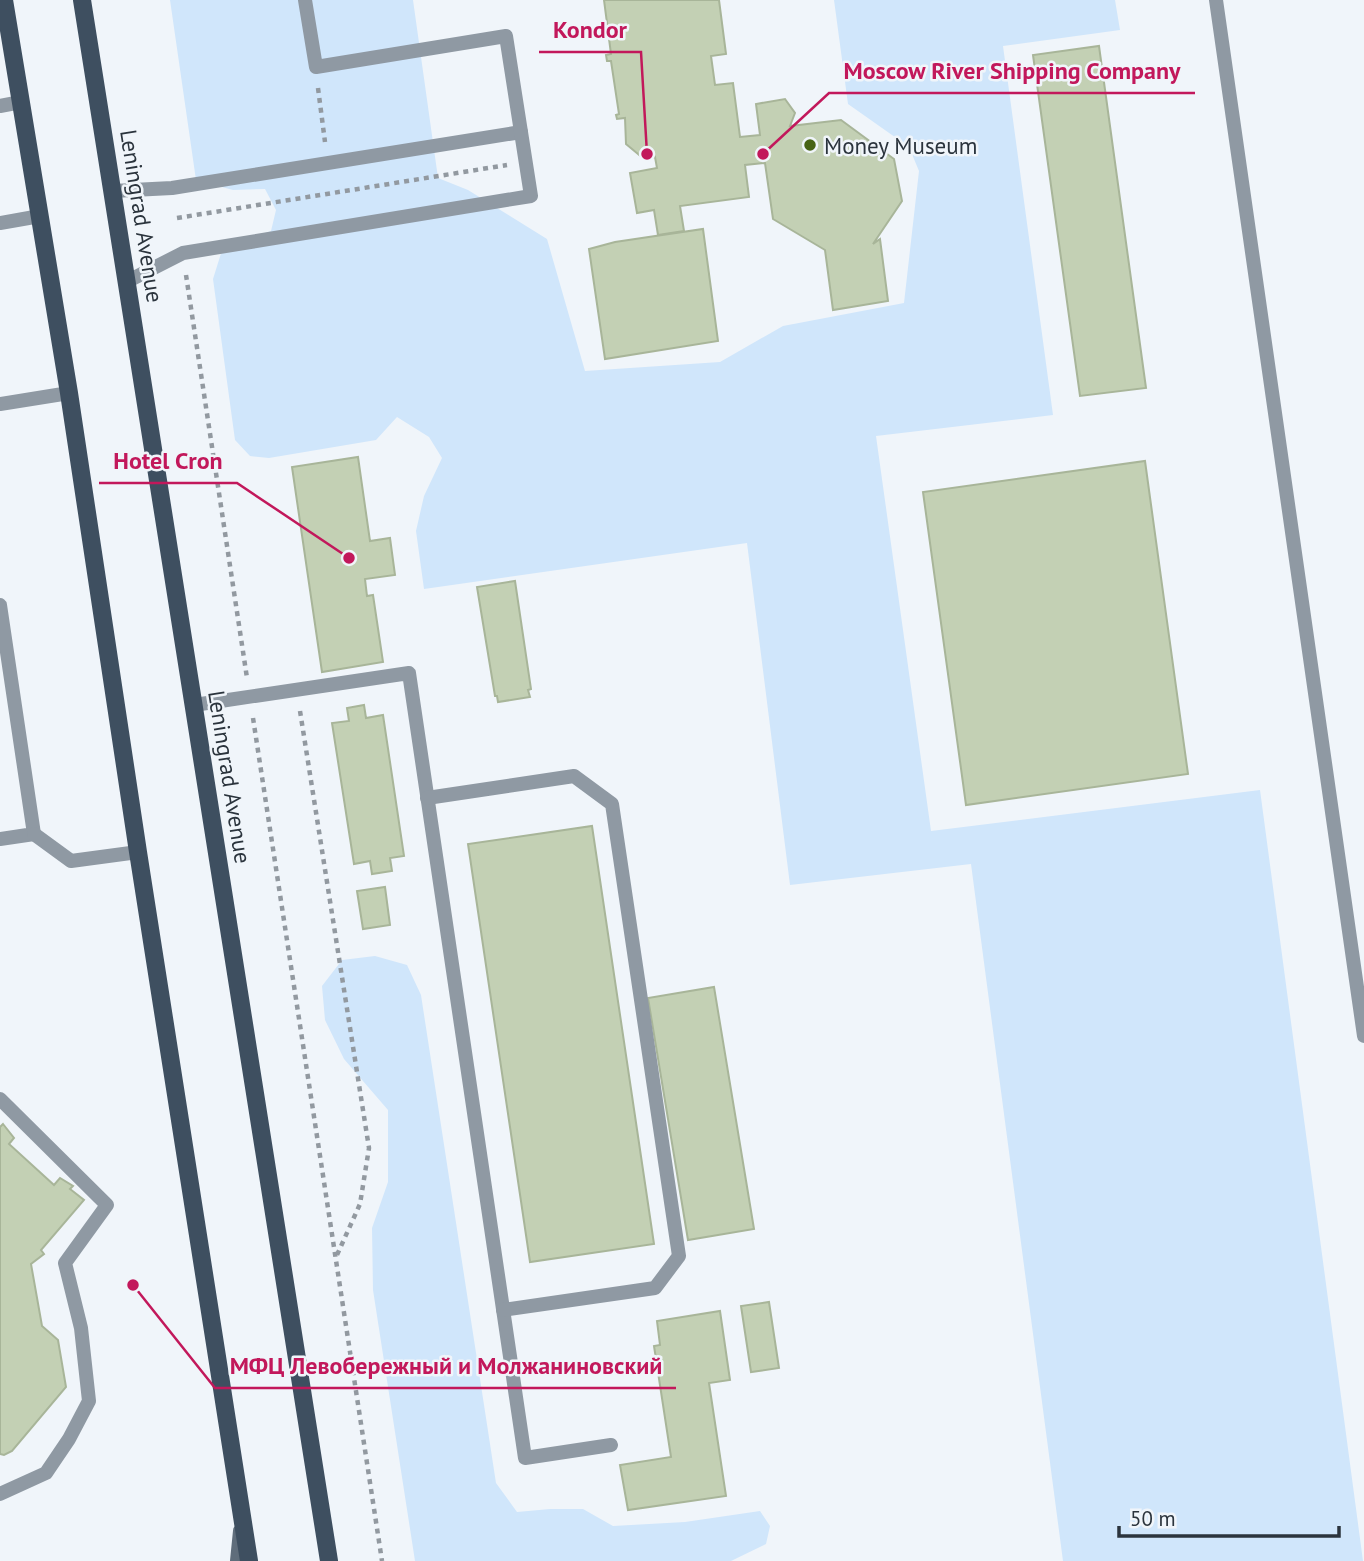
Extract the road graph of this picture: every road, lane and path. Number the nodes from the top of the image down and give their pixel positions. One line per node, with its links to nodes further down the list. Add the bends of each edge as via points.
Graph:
1 (5, 0): 6 (main road)
2 (82, 0): 11 (main road, Leningrad Avenue)
3 (305, 0): 5 (lane)
4 (1216, 0): 28 (lane)
5 (316, 67): 8 (lane, via 506,36); 10 (path)
6 (21, 102): 7 (lane); 13 (main road)
7 (0, 106)
8 (521, 132): 9 (lane); 10 (lane)
9 (526, 162): 12 (path); 16 (lane, via 531,196)
10 (328, 165): 11 (lane, via 172,188); 12 (path)
11 (113, 191): 17 (main road, Leningrad Avenue)
12 (334, 192): 14 (path)
13 (40, 216): 15 (lane); 18 (main road)
14 (177, 218)
15 (0, 223)
16 (183, 253): 17 (lane); 22 (path)
17 (128, 281): 23 (main road, Leningrad Avenue)
18 (69, 393): 19 (lane); 27 (main road)
19 (0, 404)
20 (0, 605): 25 (lane)
21 (296, 689): 22 (lane); 24 (lane, via 409,673); 30 (path, via 369,1148 360,1205)
22 (250, 696): 23 (lane); 30 (path)
23 (194, 705): 35 (main road, Leningrad Avenue)
24 (427, 798): 31 (lane); 31 (lane, via 574,776 612,804 678,1256 655,1288)
25 (34, 834): 26 (lane); 27 (lane, via 71,861)
26 (0, 839)
27 (138, 852): 34 (main road)
28 (1364, 1036)
29 (0, 1099): 33 (lane, via 107,1205 65,1263 81,1328 89,1401 46,1472)
30 (335, 1257): 38 (path)
31 (503, 1310): 32 (lane, via 525,1458)
32 (611, 1445)
33 (0, 1494)
34 (242, 1516): 36 (main road); 37 (main road)
35 (329, 1559)
36 (237, 1561)
37 (250, 1561)
38 (382, 1561)

